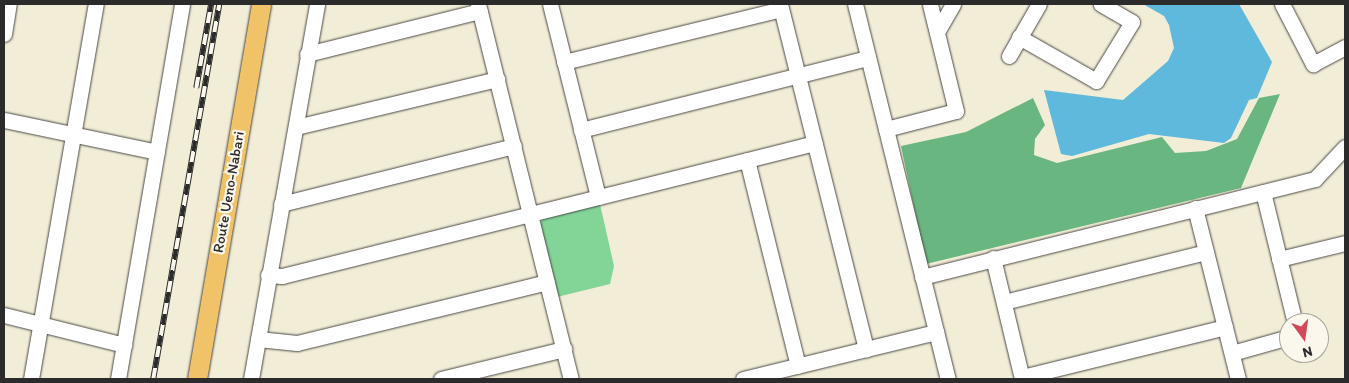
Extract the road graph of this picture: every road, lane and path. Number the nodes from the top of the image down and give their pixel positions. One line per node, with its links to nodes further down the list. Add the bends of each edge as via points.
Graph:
1 (9, 4): 16 (street)
2 (96, 4): 29 (street)
3 (182, 4): 33 (street)
4 (261, 4): 63 (main road, Route Ueno-Nabari)
5 (317, 4): 19 (street)
6 (550, 4): 22 (street)
7 (855, 4): 21 (street)
8 (930, 4): 15 (street)
9 (954, 4): 15 (street)
10 (1039, 4): 17 (street)
11 (1101, 4): 17 (street, via 1132,22 1096,81)
12 (1282, 4): 18 (street, via 1313,64)
13 (781, 6): 22 (street); 23 (street)
14 (479, 8): 19 (street); 24 (street)
15 (936, 32): 27 (street, via 956,111)
16 (4, 34)
17 (1019, 37): 20 (street)
18 (1345, 47)
19 (307, 54): 26 (street)
20 (1009, 56)
21 (868, 58): 23 (street); 27 (street)
22 (564, 62): 28 (street)
23 (798, 76): 28 (street); 30 (street)
24 (497, 79): 26 (street); 31 (street)
25 (4, 120): 29 (street)
26 (296, 127): 37 (street)
27 (886, 129): 45 (street)
28 (581, 130): 36 (street)
29 (73, 133): 33 (street); 50 (street)
30 (815, 143): 34 (street); 57 (street)
31 (514, 146): 37 (street); 39 (street)
32 (1345, 147): 35 (street, via 1320,176)
33 (157, 152): 55 (street)
34 (747, 160): 36 (street); 59 (street)
35 (1262, 192): 38 (street); 43 (street)
36 (598, 197): 39 (street)
37 (281, 204): 44 (street)
38 (1195, 208): 41 (street); 42 (street)
39 (530, 214): 44 (street, via 282,276); 46 (street)
40 (1345, 242): 43 (street)
41 (1206, 252): 47 (street); 51 (street)
42 (993, 258): 45 (street); 47 (street)
43 (1280, 259): 48 (street)
44 (268, 275): 53 (street)
45 (922, 277): 52 (street)
46 (547, 282): 53 (street, via 297,344); 56 (street)
47 (1004, 302): 60 (street)
48 (1293, 313)
49 (4, 315): 50 (street)
50 (41, 324): 55 (street); 61 (street)
51 (1225, 327): 58 (street); 60 (street)
52 (936, 332): 57 (street); 68 (street)
53 (258, 339): 64 (street)
54 (1279, 339): 58 (street)
55 (124, 345): 62 (street)
56 (564, 349): 65 (street); 66 (street)
57 (866, 349): 59 (street)
58 (1232, 353): 69 (street)
59 (798, 366): 67 (street)
60 (1022, 378)
61 (31, 379)
62 (118, 379)
63 (197, 379)
64 (251, 379)
65 (441, 379)
66 (571, 379)
67 (743, 379)
68 (948, 379)
69 (1238, 379)

